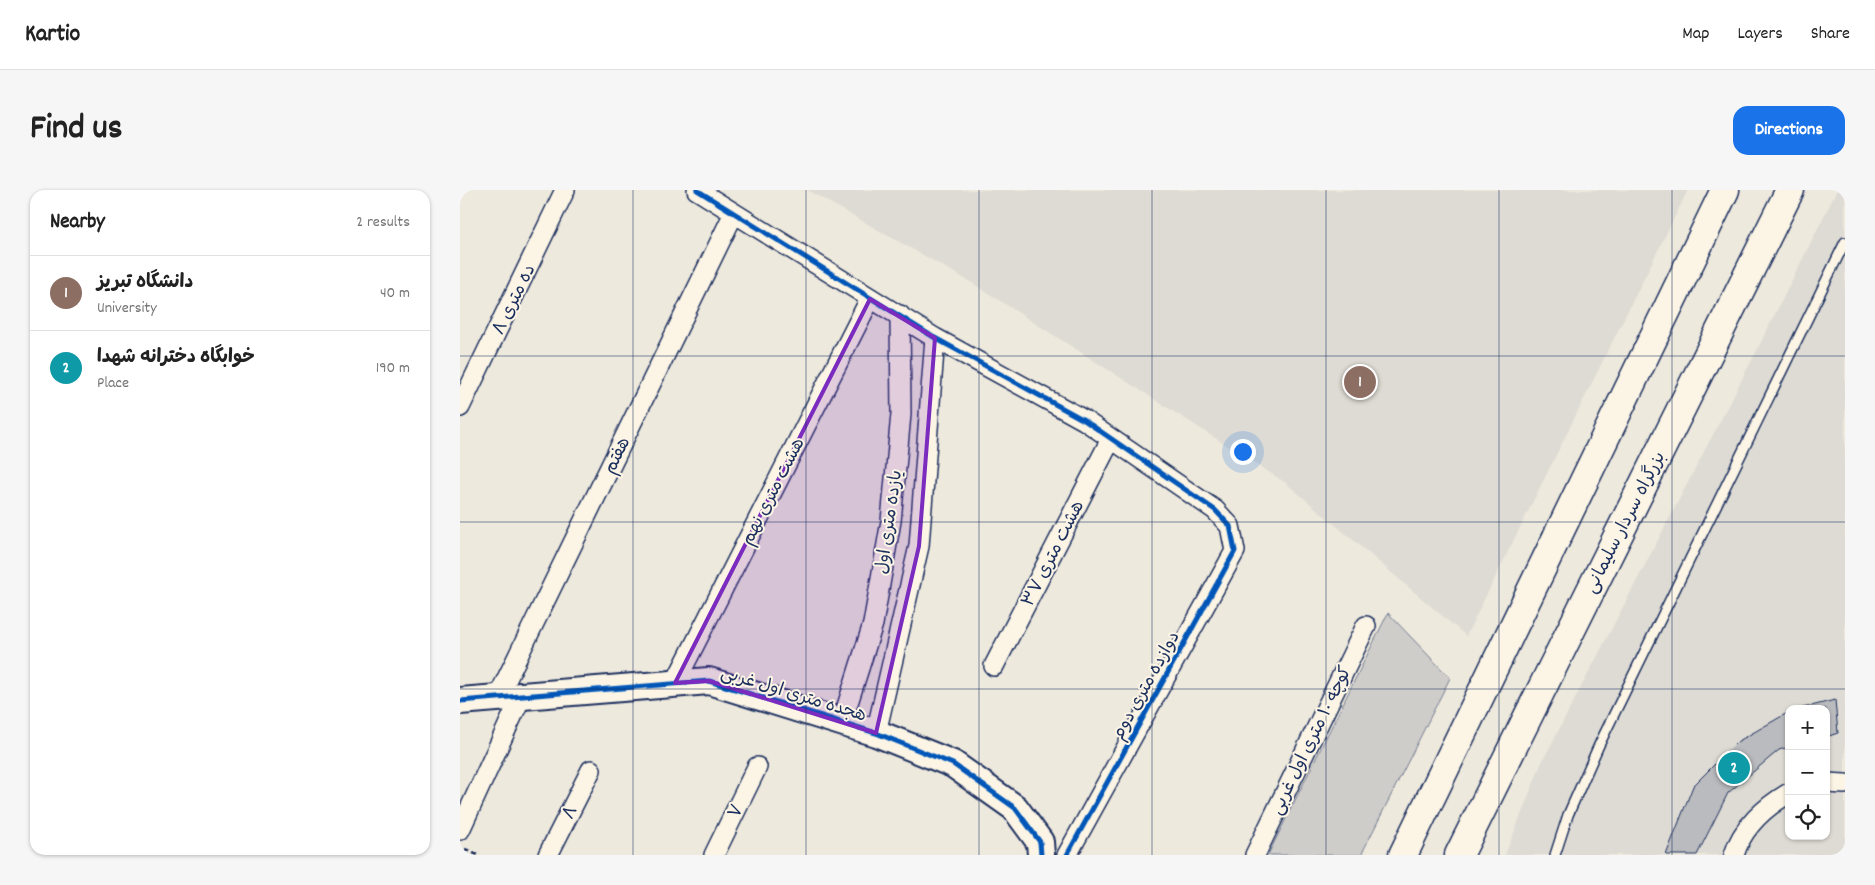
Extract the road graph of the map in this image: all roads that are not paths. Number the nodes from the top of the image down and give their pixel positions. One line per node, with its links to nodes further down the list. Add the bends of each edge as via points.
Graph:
1 (565, 190): 10 (street, ده متری ۸)
2 (697, 190): 5 (street)
3 (1725, 190): 30 (highway)
4 (1790, 190): 31 (highway, بزرگراه سردار سلیمانی)
5 (734, 213): 7 (street); 15 (street, هفتم)
6 (1845, 242): 32 (lane, via 1599,745 1568,814)
7 (870, 299): 8 (street); 14 (street, هشت متری نهم)
8 (900, 316): 9 (street); 17 (street, یازده متری اول, via 902,414 891,521 873,624)
9 (935, 338): 11 (street, via 1084,420); 18 (street, یازده متری اول, via 919,546)
10 (460, 407)
11 (1111, 439): 13 (street, هشت متری ۳۷); 28 (street, دوازده متری دوم, via 1215,510 1230,526 1235,551)
12 (1366, 626): 29 (street, کوچه ۱۰ متری اول غربی)
13 (994, 666)
14 (675, 683): 15 (street, هجده متری اول غربی); 17 (street, هجده متری اول غربی, via 710,681)
15 (510, 696): 16 (street, هجده متری اول غربی); 24 (street, هفتم)
16 (460, 701)
17 (842, 722): 18 (street, هجده متری اول غربی)
18 (876, 733): 27 (street, هجده متری اول غربی, via 953,764 1015,808 1040,842)
19 (757, 767): 26 (street, ۷)
20 (591, 770): 25 (street, ۸)
21 (1830, 783): 22 (street)
22 (1845, 784)
23 (1786, 795): 33 (street, via 1758,814 1737,844)
24 (460, 830)
25 (548, 855)
26 (714, 855)
27 (1042, 855)
28 (1067, 855)
29 (1255, 855)
30 (1403, 855)
31 (1459, 855)
32 (1555, 855)
33 (1734, 855)

